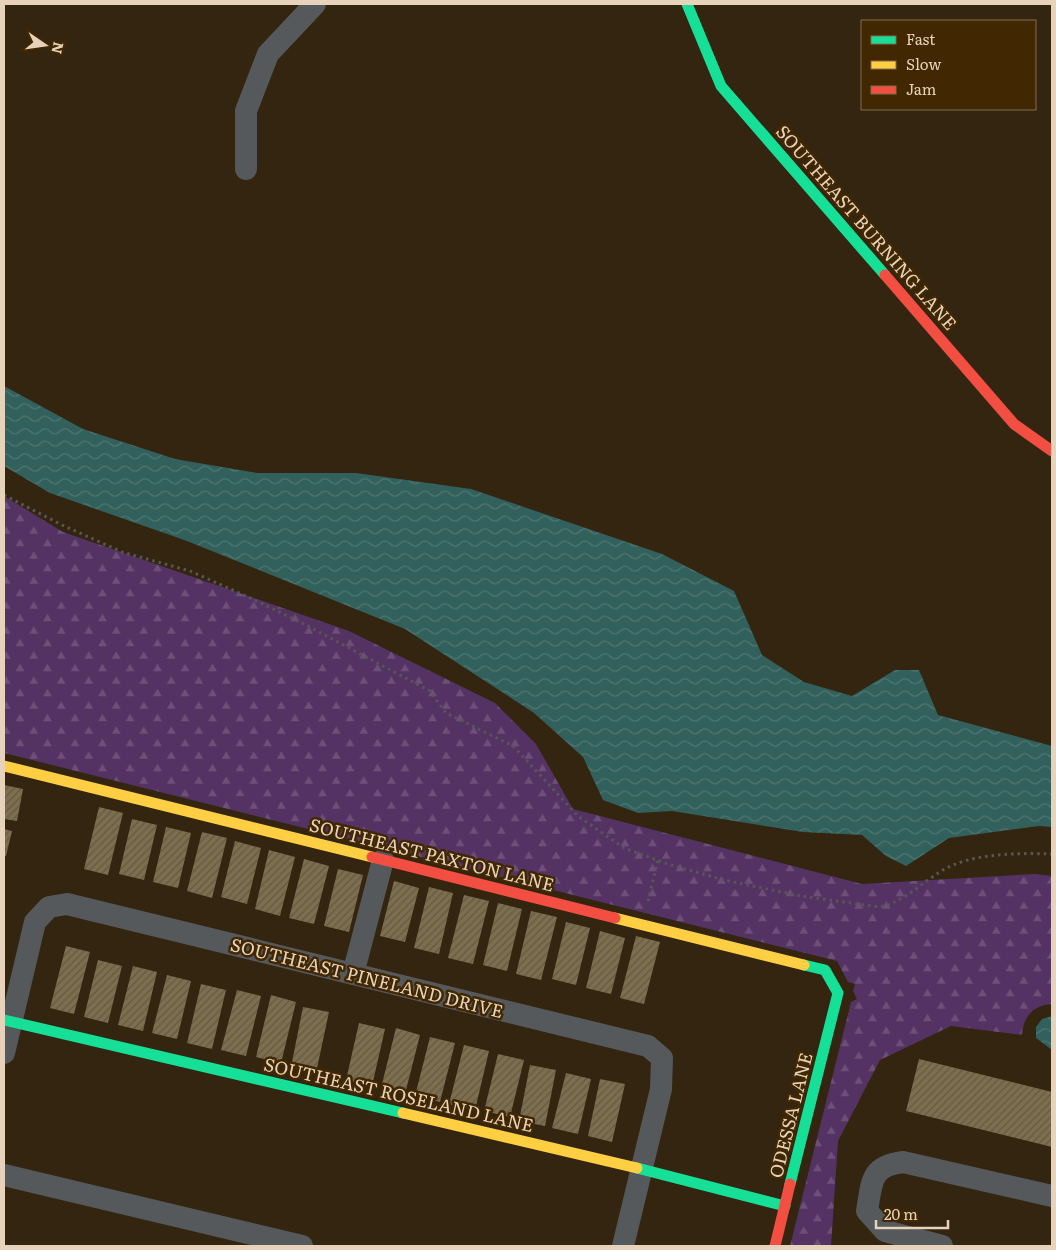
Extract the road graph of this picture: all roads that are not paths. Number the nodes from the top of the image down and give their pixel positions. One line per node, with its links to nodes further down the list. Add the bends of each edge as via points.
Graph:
1 (315, 4): 3 (street, via 268,54 246,111)
2 (687, 4): 4 (street, SOUTHEAST BURNING LANE, via 721,86 1014,424)
3 (246, 169)
4 (1052, 451)
5 (4, 766): 6 (street, SOUTHEAST PAXTON LANE)
6 (383, 860): 7 (street); 8 (street, SOUTHEAST PAXTON LANE, via 825,970)
7 (353, 974): 9 (street, SOUTHEAST PINELAND DRIVE, via 67,904 49,907 35,922); 11 (street, SOUTHEAST PINELAND DRIVE, via 648,1046 662,1058 661,1089)
8 (838, 993): 14 (street, ODESSA LANE)
9 (8, 1021): 10 (street); 11 (street, SOUTHEAST ROSELAND LANE)
10 (4, 1053)
11 (641, 1169): 14 (street, SOUTHEAST ROSELAND LANE); 16 (street)
12 (4, 1175): 15 (street)
13 (1052, 1196): 18 (street, via 903,1162 886,1164 872,1179 867,1211 885,1231)
14 (785, 1206): 17 (street, ODESSA LANE)
15 (302, 1246)
16 (623, 1246)
17 (776, 1246)
18 (942, 1246)

